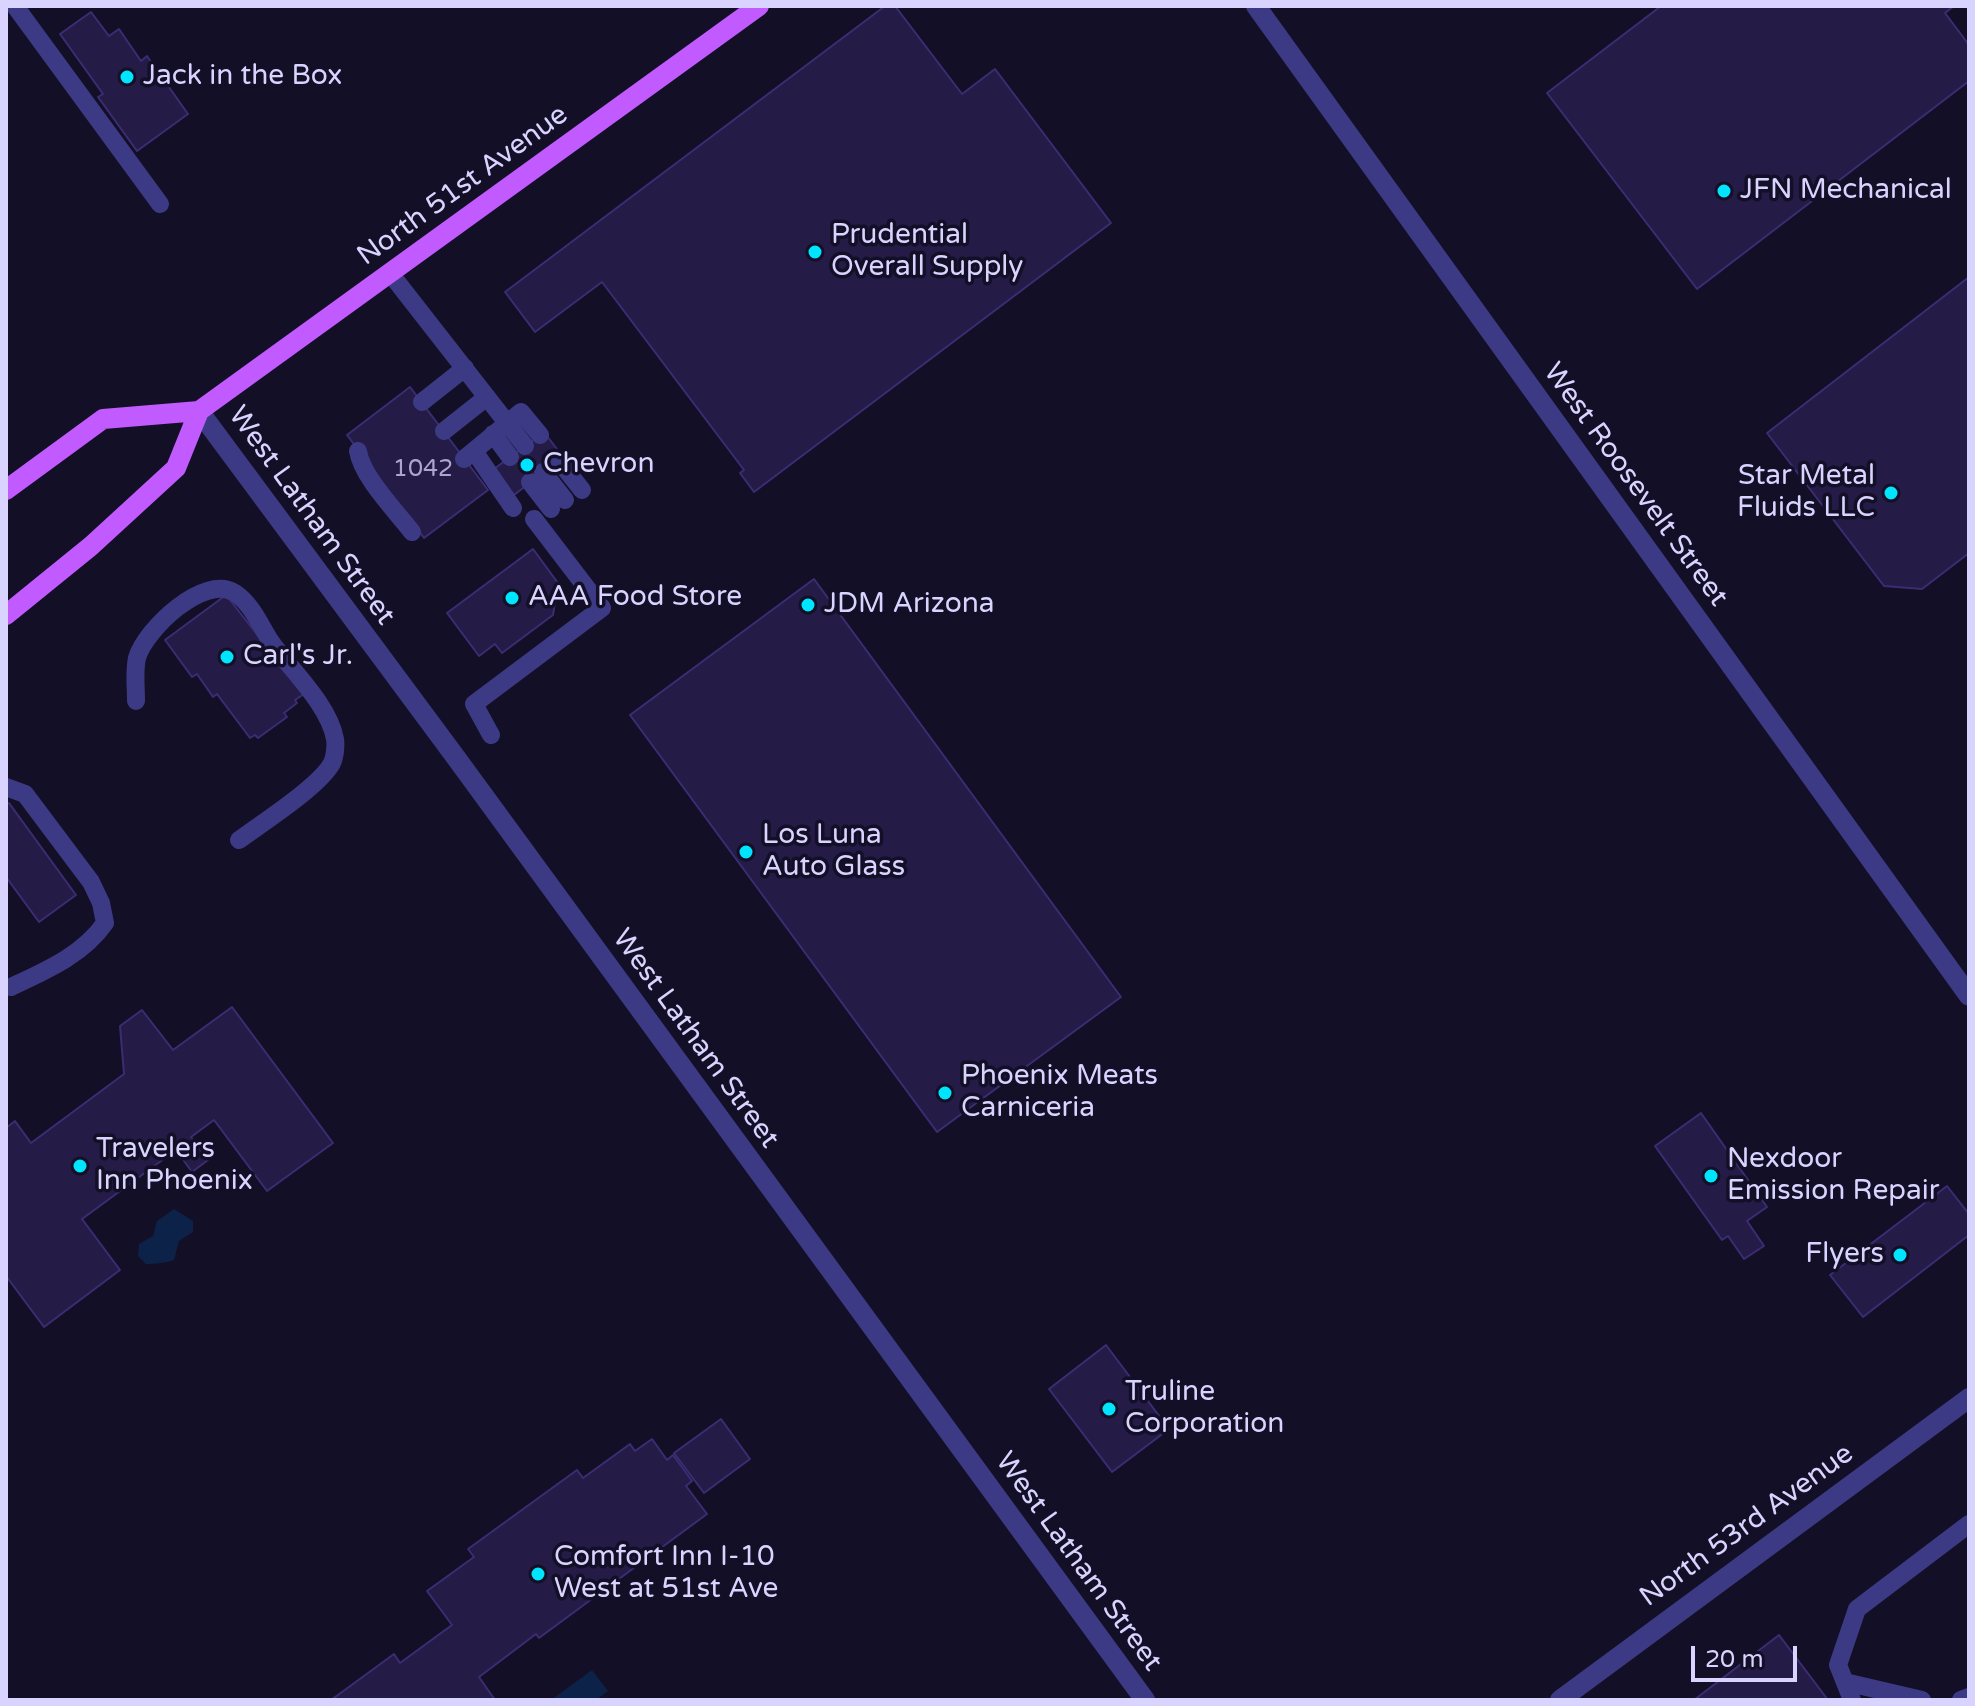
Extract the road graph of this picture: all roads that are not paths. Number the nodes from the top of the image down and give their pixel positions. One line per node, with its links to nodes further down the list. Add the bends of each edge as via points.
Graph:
1 (15, 6): 4 (lane)
2 (759, 6): 5 (main road, North 51st Avenue)
3 (1256, 6): 26 (street, West Roosevelt Street)
4 (160, 204)
5 (390, 273): 6 (lane); 9 (main road, North 51st Avenue)
6 (465, 368): 7 (lane); 8 (lane)
7 (487, 397): 10 (lane); 11 (lane)
8 (422, 402)
9 (199, 411): 15 (main road, via 103,419); 21 (main road, via 176,468); 32 (street, West Latham Street)
10 (500, 429): 10 (lane, via 521,412 525,446); 18 (lane, via 469,455)
11 (444, 431)
12 (358, 451): 20 (lane)
13 (559, 461): 16 (lane)
14 (537, 477): 17 (lane)
15 (6, 490)
16 (582, 490)
17 (558, 505)
18 (513, 508)
19 (534, 519): 23 (lane, via 602,608 474,704)
20 (412, 532)
21 (6, 615)
22 (136, 701): 25 (lane, via 137,660 159,624 200,594 234,592 312,695 335,739 334,760 322,776)
23 (491, 735)
24 (6, 787): 27 (lane, via 25,794 91,882 105,923 58,965)
25 (239, 840)
26 (1966, 983)
27 (11, 987)
28 (1969, 1398): 33 (street, North 53rd Avenue)
29 (1969, 1524): 30 (lane, via 1857,1609 1838,1665)
30 (1845, 1682): 34 (lane); 35 (lane)
31 (1969, 1697): 36 (lane)
32 (1145, 1700)
33 (1560, 1700)
34 (1852, 1700)
35 (1922, 1700)
36 (1961, 1700)

